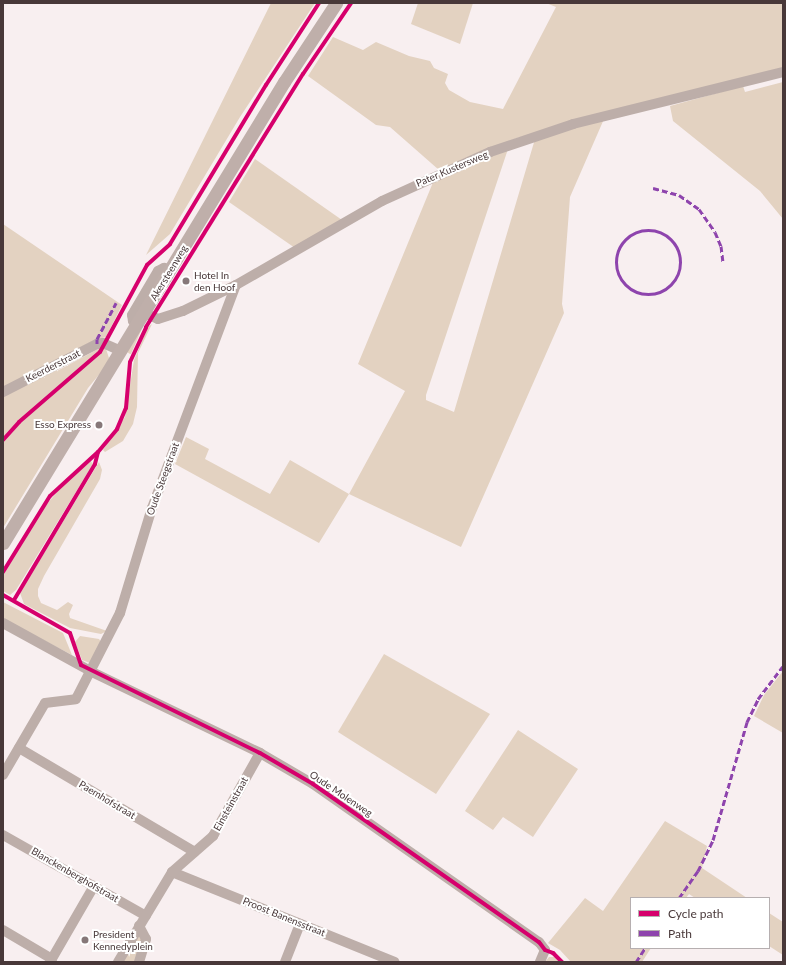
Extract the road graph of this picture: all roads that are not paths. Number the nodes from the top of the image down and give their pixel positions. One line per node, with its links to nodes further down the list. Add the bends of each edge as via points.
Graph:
1 (336, 3): 4 (main road, Akersteenweg, via 300,56)
2 (783, 72): 3 (street, Pater Kustersweg, via 580,123 490,152 382,201)
3 (236, 285): 4 (street, Pater Kustersweg, via 178,313 155,319); 9 (street, Oude Steegstraat, via 154,502 120,613)
4 (141, 319): 5 (main road, Akersteenweg)
5 (114, 349): 6 (street, Keerderstraat, via 97,344 61,360); 7 (main road, Akersteenweg)
6 (3, 392)
7 (3, 543)
8 (3, 623): 9 (street, Oude Molenweg)
9 (92, 672): 10 (street, Oude Steegstraat, via 76,699 45,703); 11 (street, Oude Molenweg)
10 (19, 748): 12 (street); 14 (street, Paemhofstraat)
11 (260, 753): 14 (street, Einsteinstraat, via 213,836); 27 (street, Oude Molenweg, via 313,784 539,942 545,950)
12 (3, 775)
13 (3, 835): 16 (street, Blanckenberghofstraat)
14 (195, 852): 15 (street, Einsteinstraat)
15 (172, 872): 17 (street, Einsteinstraat); 18 (street, Proost Banensstraat)
16 (94, 886): 17 (street, Blanckenberghofstraat); 21 (street)
17 (146, 916): 19 (street, Einsteinstraat)
18 (300, 924): 22 (street, Proost Banensstraat); 25 (street)
19 (140, 926): 23 (street, Einsteinstraat); 24 (street, via 146,939)
20 (3, 930): 21 (street)
21 (51, 960)
22 (383, 960): 26 (street, Proost Banensstraat)
23 (118, 962)
24 (139, 962)
25 (285, 962)
26 (395, 962)
27 (540, 962)

